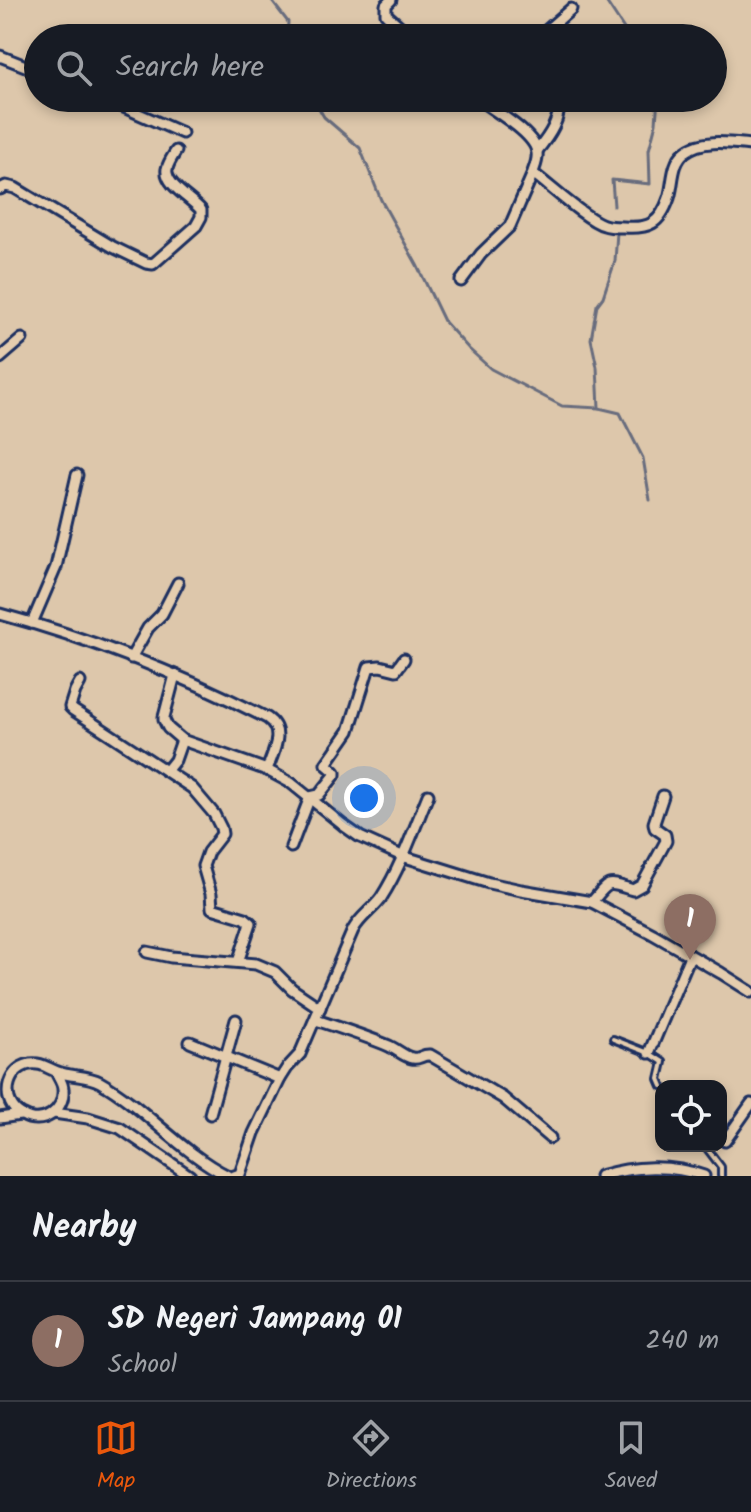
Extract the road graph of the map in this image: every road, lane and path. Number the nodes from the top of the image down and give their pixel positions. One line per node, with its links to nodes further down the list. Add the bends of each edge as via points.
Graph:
1 (391, 0): 3 (street, via 386,14)
2 (571, 9): 4 (street)
3 (397, 24)
4 (554, 24)
5 (0, 56): 6 (street)
6 (24, 65)
7 (135, 112): 10 (street)
8 (496, 112): 13 (street, via 527,134)
9 (559, 112): 13 (street)
10 (182, 133)
11 (751, 145): 14 (street, via 715,143 685,151 665,209 646,227 600,223)
12 (176, 151): 16 (street, via 166,175 201,210)
13 (537, 151): 14 (street)
14 (533, 173): 18 (street, via 510,226)
15 (0, 189): 16 (street, via 15,188 150,264)
16 (193, 229): 17 (street)
17 (206, 235)
18 (461, 281)
19 (22, 339): 20 (street)
20 (0, 358)
21 (77, 475): 24 (street, via 56,567)
22 (178, 583): 25 (street)
23 (0, 614): 24 (street)
24 (32, 623): 25 (street)
25 (131, 658): 27 (street)
26 (404, 659): 34 (street, via 396,670 369,667 349,731 326,764 335,775 319,795)
27 (175, 675): 29 (street, via 164,720); 31 (street, via 274,723 278,734)
28 (80, 682): 30 (street, via 70,707)
29 (182, 740): 30 (street); 31 (street)
30 (167, 770): 40 (street, via 192,788 221,828 203,866 212,908 251,923)
31 (267, 770): 34 (street)
32 (428, 795): 36 (street)
33 (663, 796): 37 (street, via 654,823 666,841 642,885 633,890 610,884)
34 (310, 797): 35 (street); 36 (street, via 360,837)
35 (291, 847)
36 (402, 856): 37 (street, via 489,883); 42 (street, via 380,899 356,923)
37 (592, 902): 39 (street)
38 (147, 952): 40 (street)
39 (690, 956): 41 (street); 47 (street)
40 (238, 962): 42 (street, via 275,972)
41 (751, 992)
42 (320, 1008): 44 (street)
43 (236, 1020): 48 (street)
44 (316, 1020): 51 (street, via 300,1054); 58 (street, via 413,1059 430,1055 503,1098)
45 (613, 1039): 47 (lane)
46 (190, 1042): 48 (street)
47 (649, 1053): 52 (lane, via 663,1062)
48 (227, 1057): 51 (street); 55 (street)
49 (56, 1072): 50 (street, via 32,1063); 54 (street, via 63,1100); 62 (street, via 102,1083 208,1166)
50 (5, 1078): 56 (street, via 11,1104)
51 (280, 1079): 62 (street, via 240,1174)
52 (659, 1080)
53 (751, 1104): 59 (street)
54 (54, 1113): 56 (street, via 44,1119); 61 (street, via 120,1128)
55 (210, 1114)
56 (20, 1115): 57 (street)
57 (0, 1118)
58 (550, 1138)
59 (727, 1138)
60 (710, 1152): 65 (lane, via 723,1170)
61 (190, 1176)
62 (231, 1176)
63 (600, 1176): 64 (street, via 663,1167)
64 (704, 1176)
65 (721, 1176)

